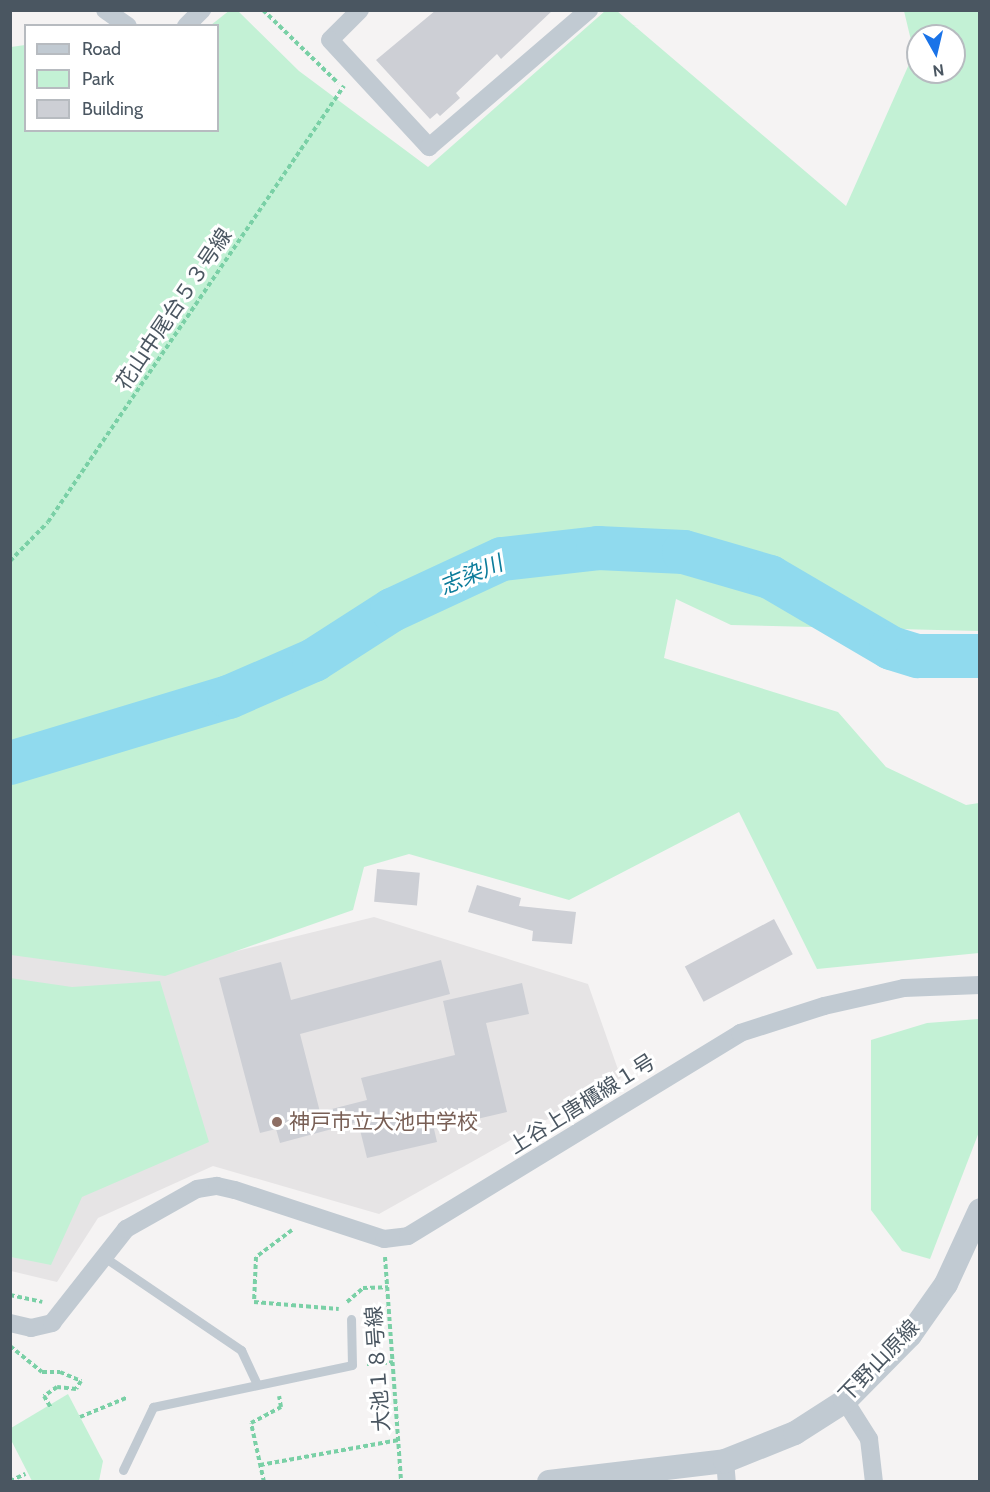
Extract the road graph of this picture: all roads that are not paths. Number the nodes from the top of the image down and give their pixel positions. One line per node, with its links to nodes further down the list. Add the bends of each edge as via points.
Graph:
1 (105, 10): 5 (street)
2 (202, 10): 6 (street)
3 (360, 10): 4 (street, via 330,40 429,147)
4 (589, 10)
5 (125, 24)
6 (188, 24)
7 (980, 985): 9 (street, 上谷上唐櫃線１号, via 904,988 824,1006 740,1033 408,1236 384,1239 217,1186 197,1189 161,1206 126,1229)
8 (980, 1210): 13 (street, 下野山原線, via 946,1284 910,1335)
9 (104, 1257): 11 (street, via 52,1323 31,1328); 12 (lane, via 241,1350)
10 (351, 1319): 12 (lane, via 352,1365)
11 (10, 1323)
12 (257, 1384): 14 (lane, via 153,1407)
13 (845, 1401): 15 (street, 下野山原線, via 795,1434); 17 (street, via 869,1439)
14 (123, 1470)
15 (726, 1471): 16 (street, 下野山原線)
16 (549, 1482)
17 (874, 1482)

